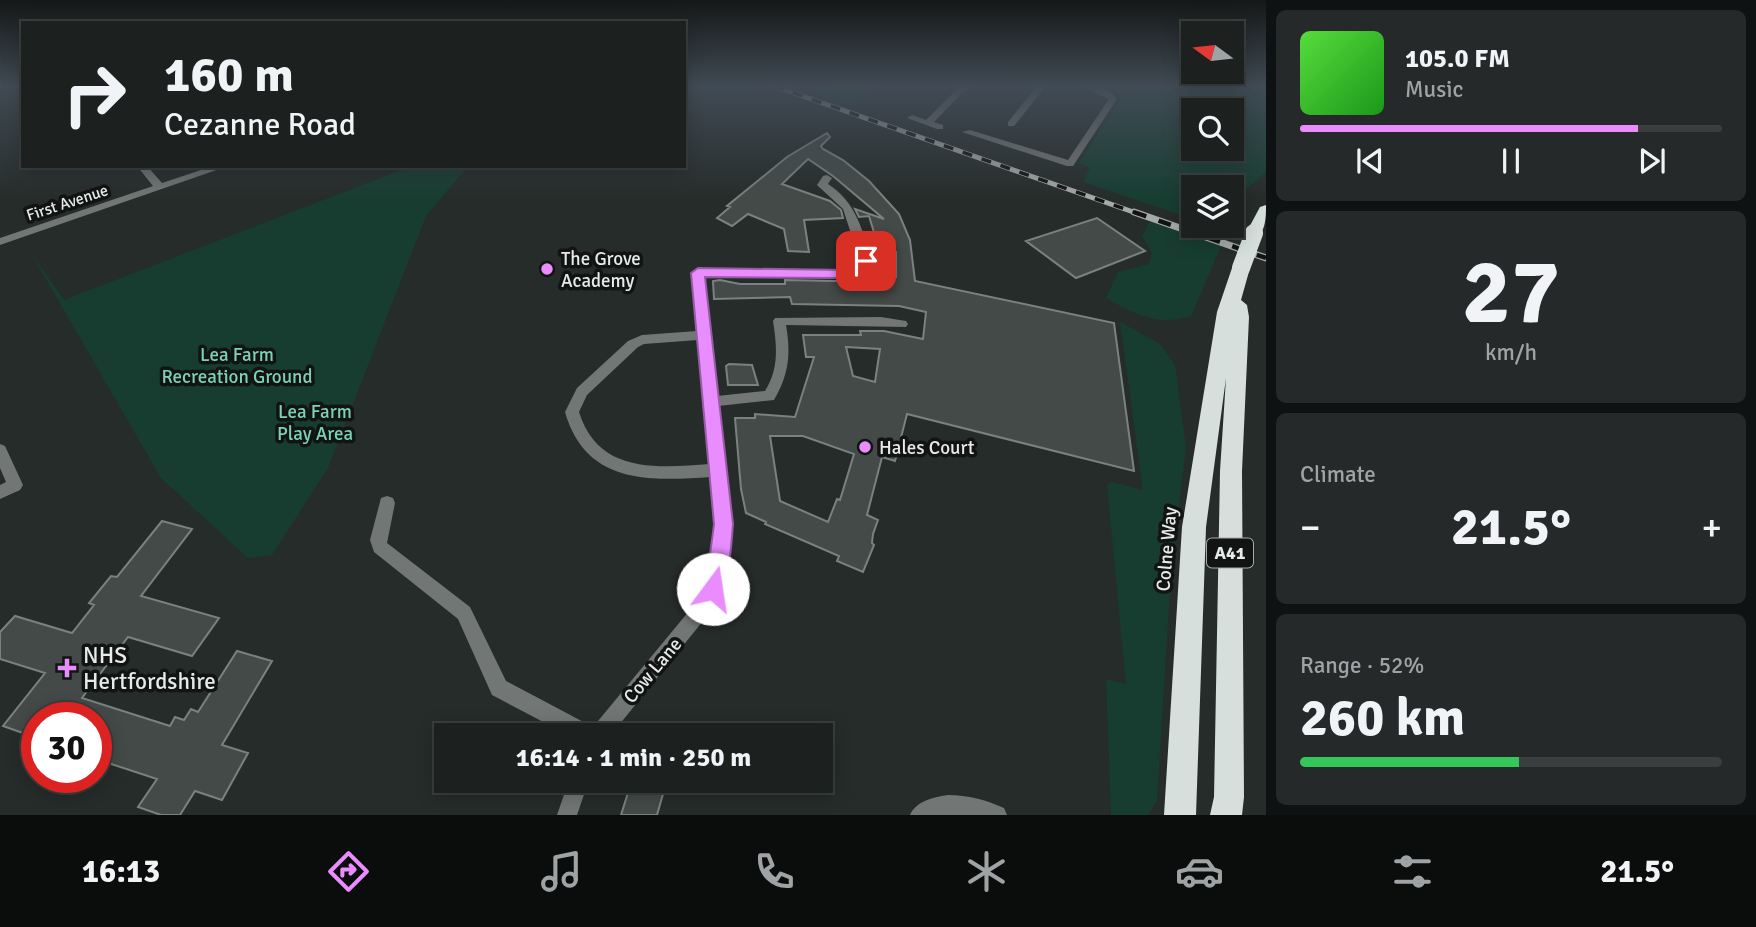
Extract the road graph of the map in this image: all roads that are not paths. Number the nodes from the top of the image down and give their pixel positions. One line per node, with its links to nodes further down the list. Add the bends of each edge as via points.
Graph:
1 (931, 124): 3 (street)
2 (1096, 124): 4 (street, via 1070,164)
3 (940, 127)
4 (967, 132)
5 (144, 168): 8 (street)
6 (217, 168): 8 (street, First Avenue)
7 (827, 178): 13 (street, Cow Lane, via 822,185 837,193 856,218 866,261 860,271 698,273)
8 (160, 188): 10 (street, First Avenue)
9 (1266, 210): 11 (highway, Colne Way / A41, bridge)
10 (0, 242)
11 (1238, 280): 22 (highway, Colne Way / A41, via 1231,471); 26 (highway, Colne Way / A41, via 1226,312 1194,527)
12 (902, 324): 14 (street, via 779,321 784,354 781,379 769,396)
13 (702, 335): 14 (street, Cow Lane); 16 (street, via 633,344 582,393 572,412 580,437 619,464 650,473)
14 (709, 402): 16 (street, Cow Lane)
15 (0, 450): 17 (street, via 15,485)
16 (717, 470): 20 (street, Cow Lane, via 723,543 713,589 693,621)
17 (0, 492)
18 (387, 503): 19 (street, via 380,547 464,613 499,688)
19 (565, 723)
20 (609, 723)
21 (575, 793): 23 (street)
22 (1230, 809)
23 (567, 815)
24 (920, 815): 25 (street, via 942,806)
25 (997, 815)
26 (1180, 815)

